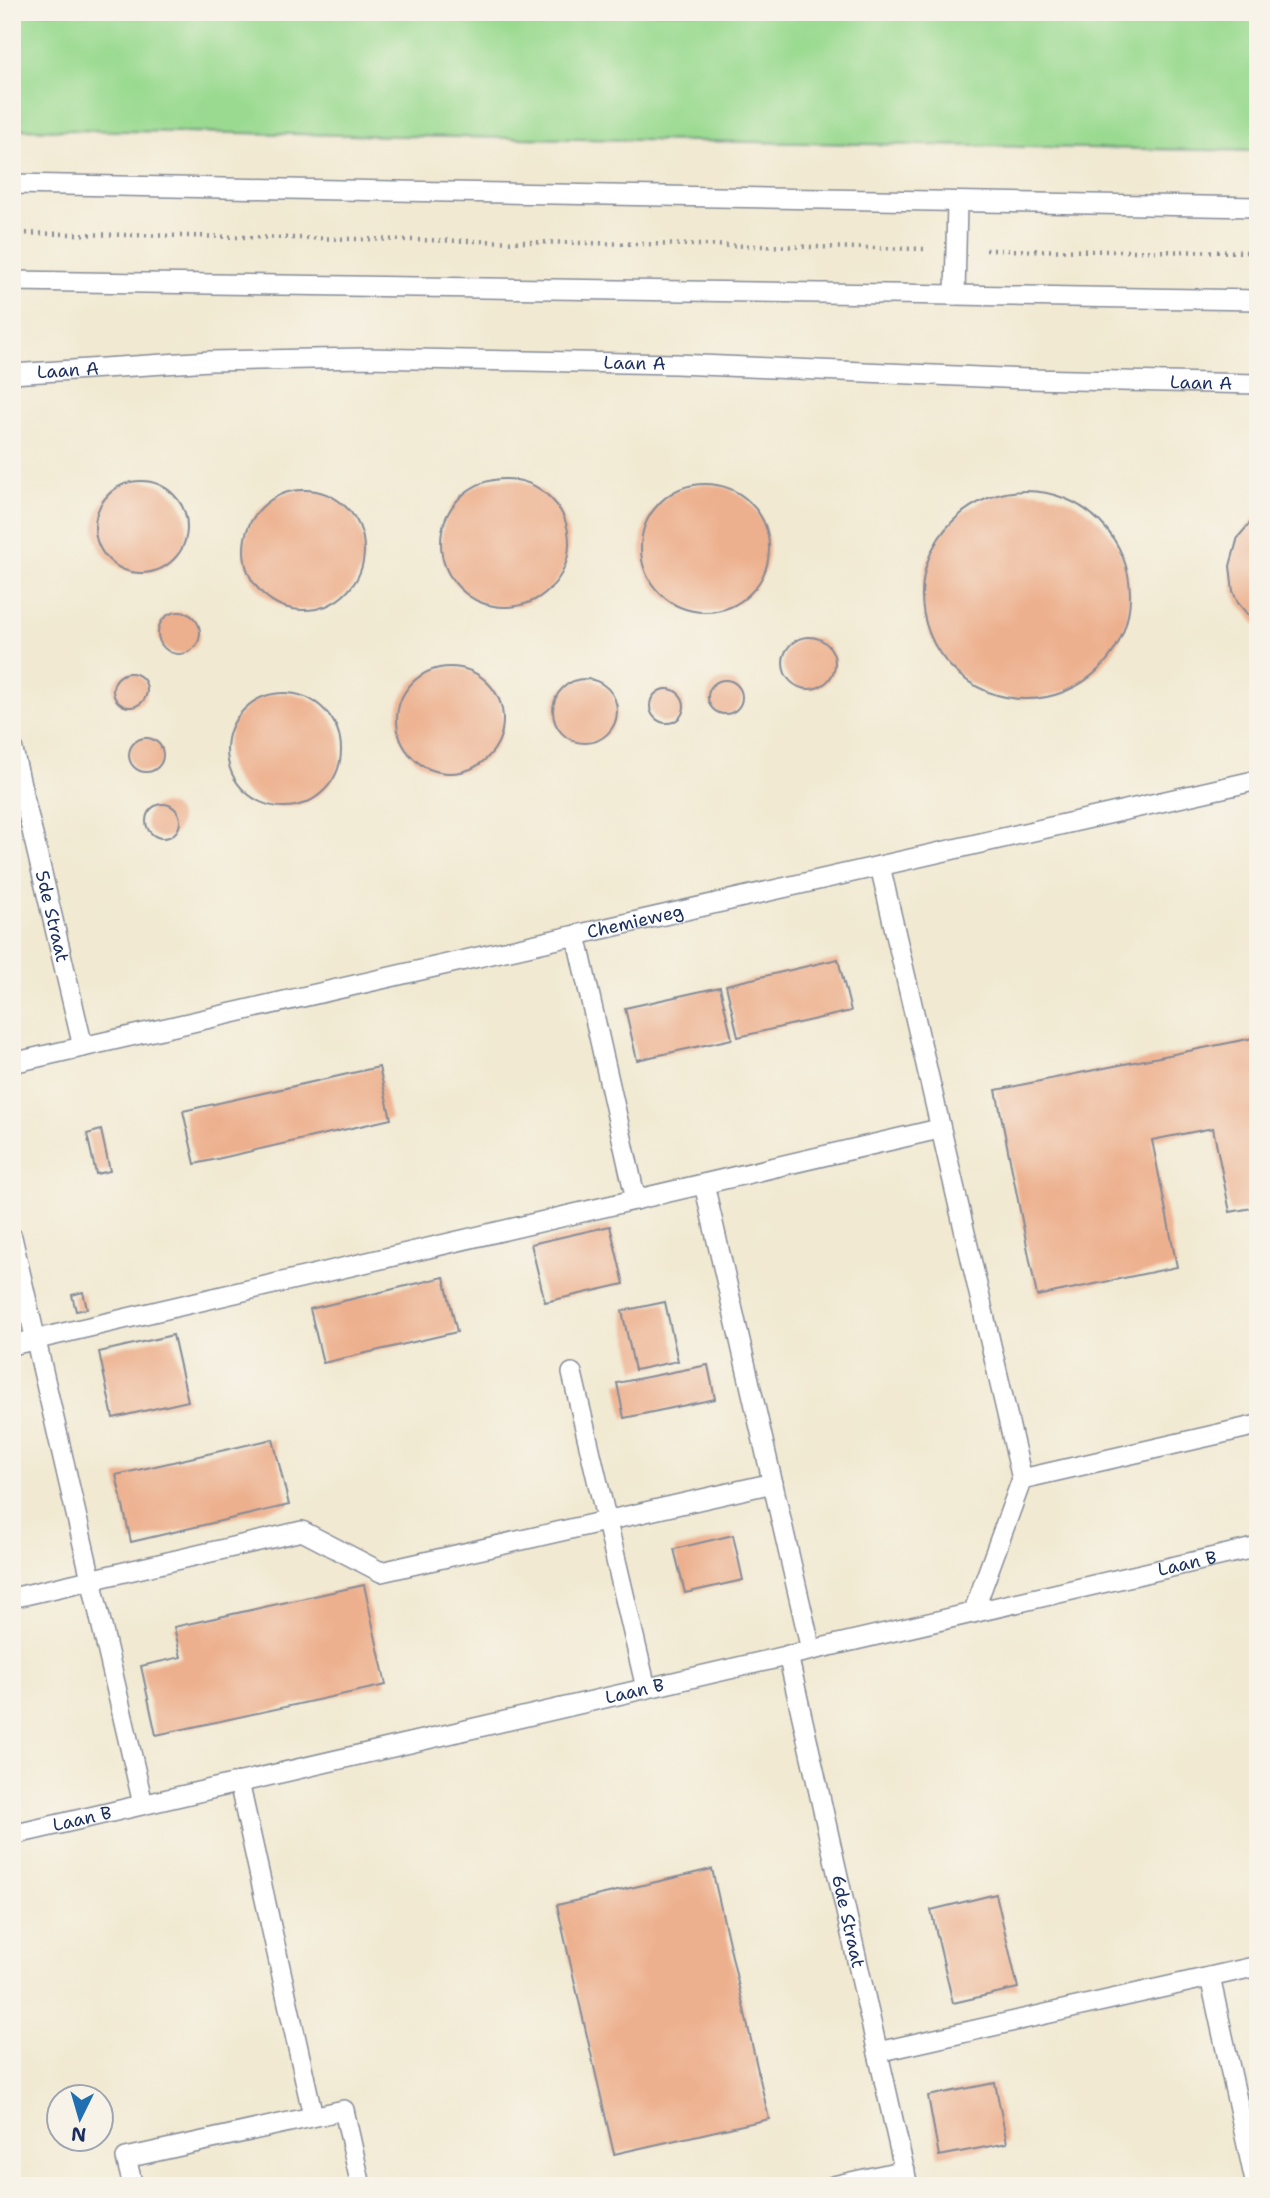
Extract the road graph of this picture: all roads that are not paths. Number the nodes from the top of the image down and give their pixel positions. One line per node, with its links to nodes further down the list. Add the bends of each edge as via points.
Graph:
1 (12, 184): 2 (lane)
2 (957, 202): 3 (lane); 5 (lane)
3 (1258, 207)
4 (12, 281): 5 (lane)
5 (955, 295): 6 (lane)
6 (1258, 300)
7 (12, 374): 8 (lane, Laan A, via 210,361 365,358)
8 (1258, 384)
9 (12, 746): 13 (lane, 5de Straat)
10 (1258, 780): 11 (lane, Chemieweg)
11 (880, 866): 12 (lane, Chemieweg); 15 (lane)
12 (576, 935): 13 (lane, Chemieweg); 17 (lane)
13 (83, 1047): 14 (lane, Chemieweg)
14 (12, 1063)
15 (939, 1129): 16 (lane); 23 (lane)
16 (704, 1184): 17 (lane); 24 (lane)
17 (636, 1200): 19 (lane)
18 (12, 1237): 19 (lane)
19 (36, 1340): 20 (lane); 27 (lane)
20 (12, 1345)
21 (572, 1373): 25 (lane)
22 (1258, 1425): 23 (lane)
23 (1022, 1479): 29 (lane)
24 (773, 1483): 25 (lane); 30 (lane)
25 (607, 1521): 27 (lane, via 381,1573 302,1531); 32 (lane)
26 (1258, 1547): 29 (lane, Laan B)
27 (91, 1580): 28 (lane); 34 (lane)
28 (12, 1598)
29 (973, 1613): 30 (lane, Laan B)
30 (811, 1650): 31 (lane, Laan B)
31 (788, 1655): 32 (lane, Laan B); 38 (lane, 6de Straat)
32 (646, 1688): 33 (lane, Laan B)
33 (239, 1782): 34 (lane, Laan B); 39 (lane)
34 (143, 1804): 35 (lane, Laan B)
35 (12, 1835)
36 (1258, 1966): 37 (lane)
37 (1210, 1977): 38 (lane); 44 (lane)
38 (878, 2052): 40 (lane, 6de Straat)
39 (313, 2116): 41 (lane, via 126,2158); 42 (lane, via 344,2109)
40 (907, 2178): 43 (lane)
41 (132, 2186)
42 (361, 2186)
43 (833, 2186)
44 (1256, 2186)

